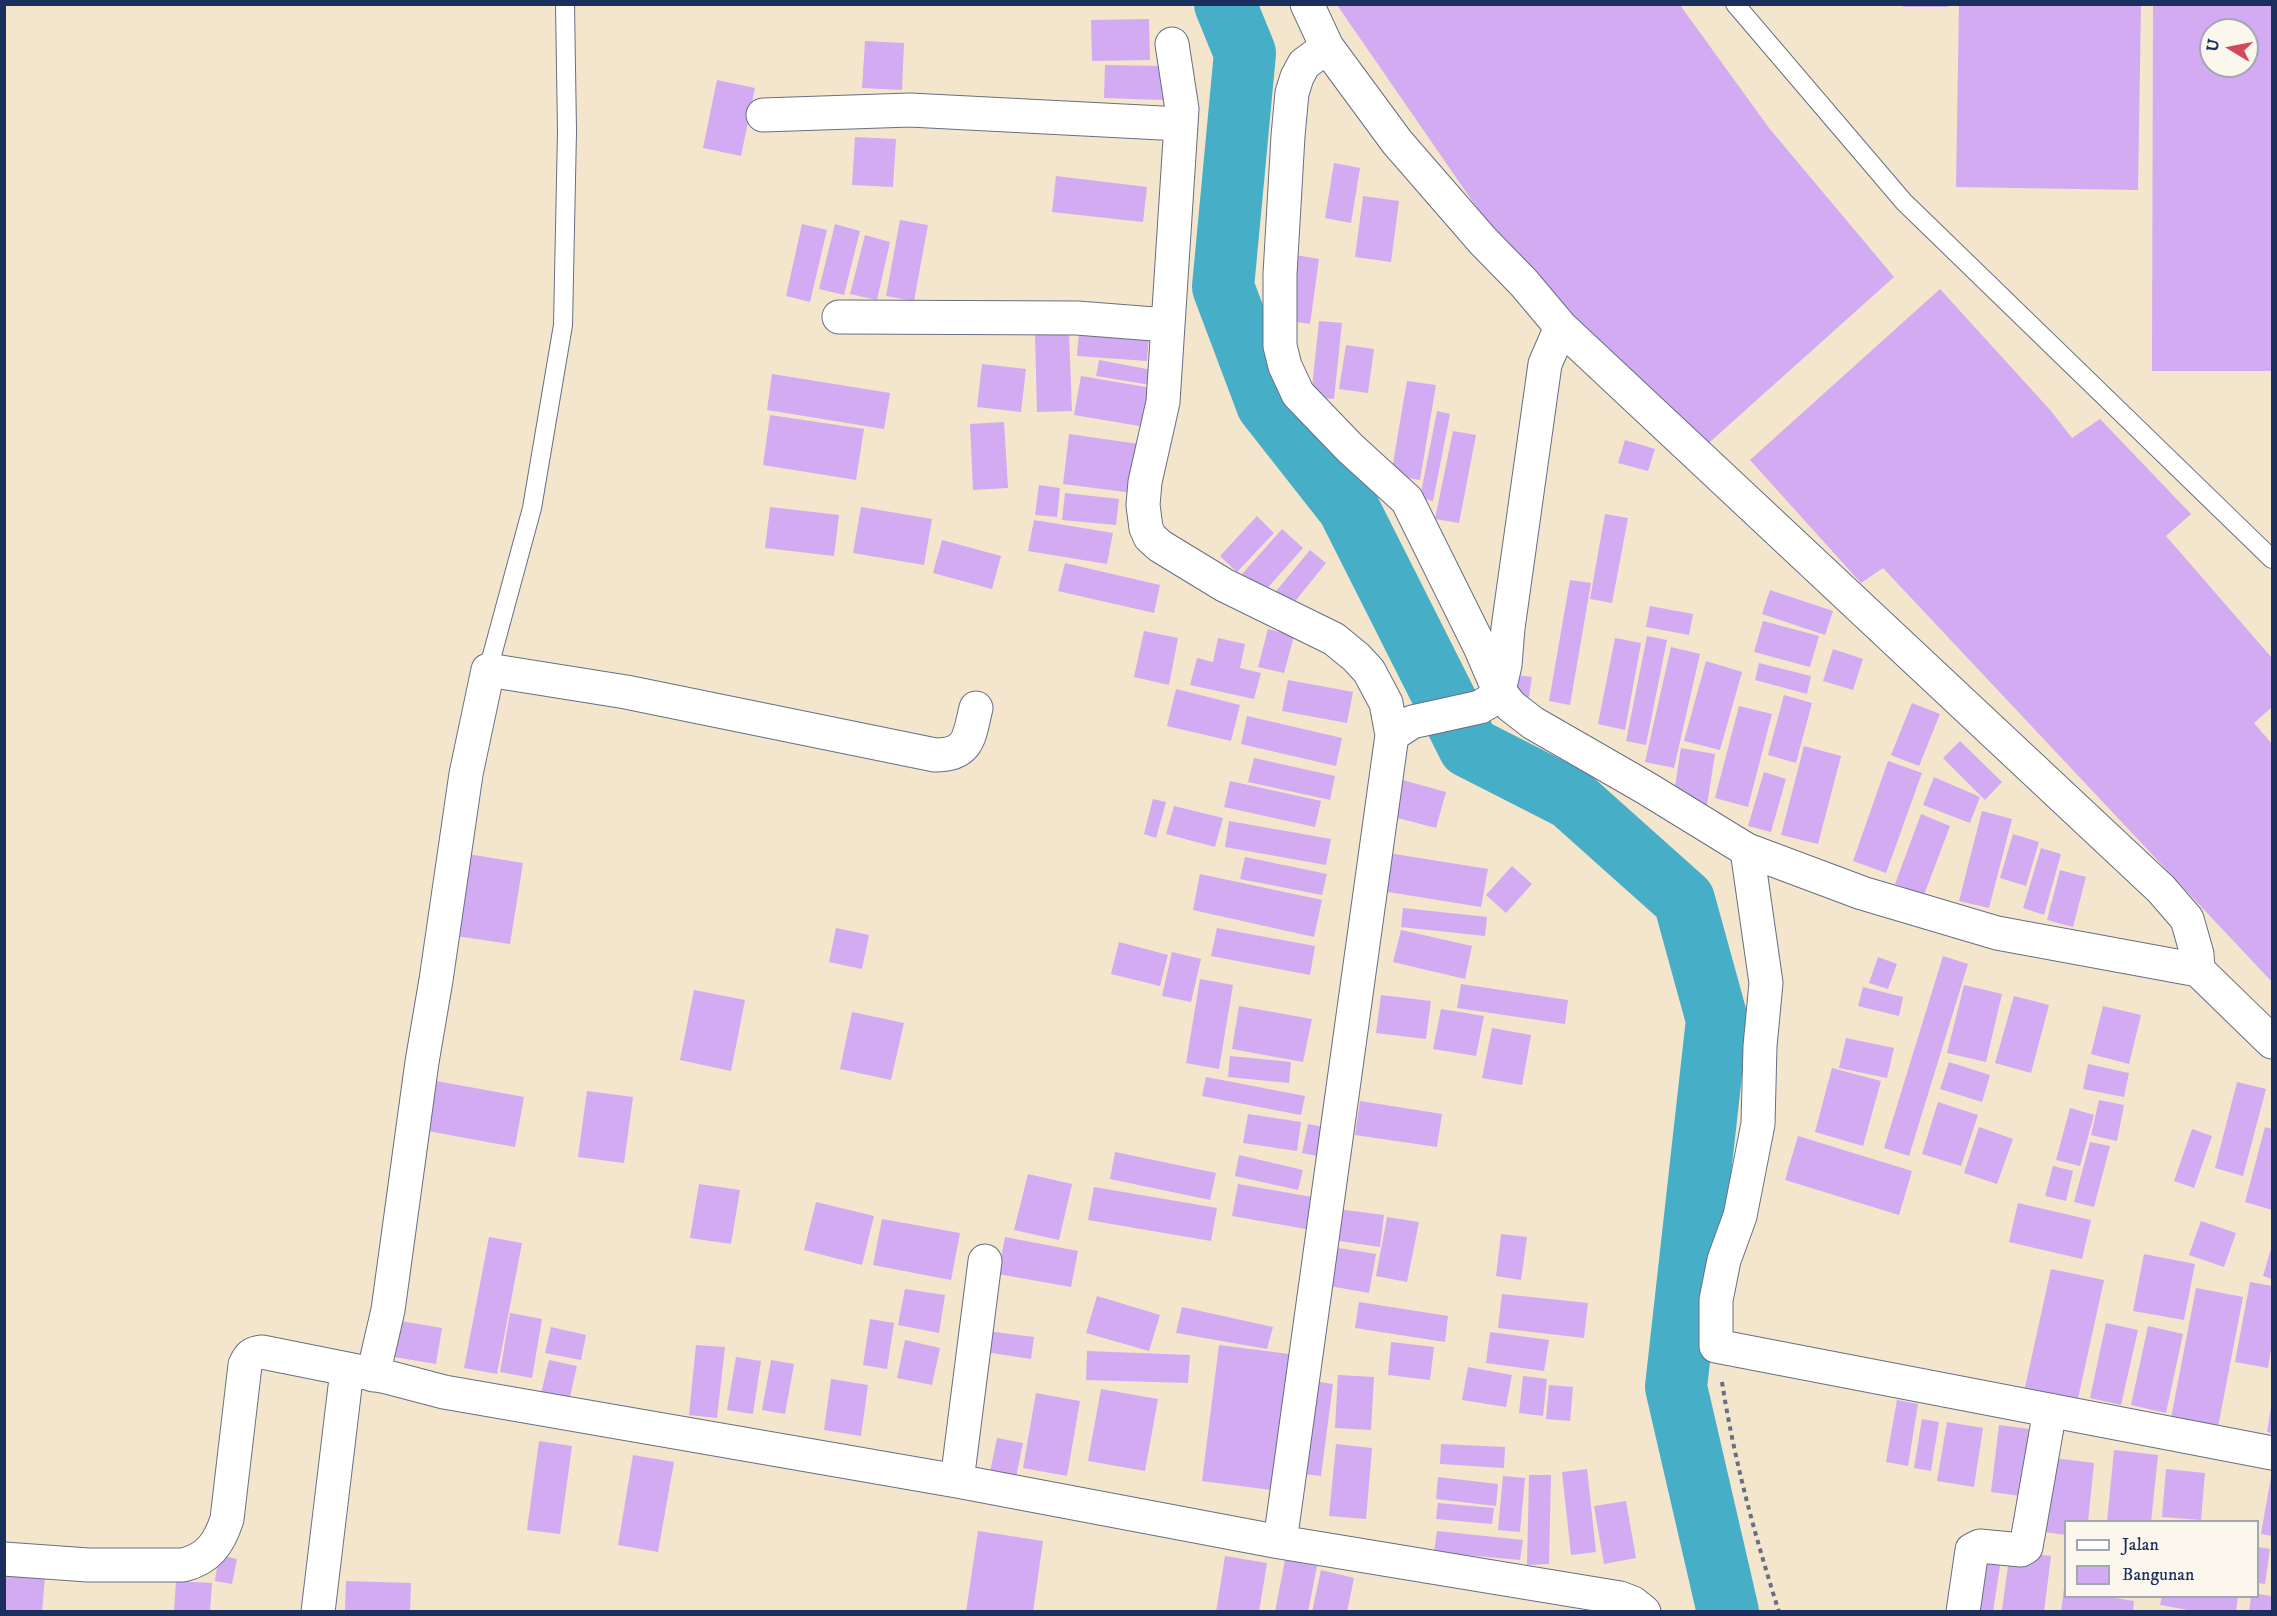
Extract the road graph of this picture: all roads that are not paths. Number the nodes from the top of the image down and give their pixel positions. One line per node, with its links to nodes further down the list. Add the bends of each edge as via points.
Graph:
1 (565, 4): 12 (lane, via 567,131 562,325 532,508)
2 (1307, 4): 5 (street)
3 (1734, 4): 11 (lane, via 1904,202)
4 (1172, 44): 7 (street)
5 (1327, 47): 10 (street, via 1397,142); 13 (street, via 1304,64 1292,93 1280,274 1280,346 1285,366 1298,394 1407,500 1481,649)
6 (763, 116): 7 (street, via 910,110)
7 (1181, 124): 9 (street)
8 (839, 317): 9 (street, via 1077,318)
9 (1167, 325): 15 (street, via 1163,402 1145,482 1144,517 1150,537 1224,585 1334,639 1369,671)
10 (1561, 327): 13 (street, via 1545,364 1505,665); 17 (street, via 2161,889 2187,919)
11 (2272, 557)
12 (488, 670): 14 (street, via 626,692 935,755 949,755 967,744); 20 (street, via 466,774 388,1310)
13 (1490, 699): 15 (street); 16 (street, via 1511,705 1533,723)
14 (976, 708)
15 (1402, 729): 24 (street)
16 (1747, 850): 17 (street, via 1862,893 1997,933); 21 (street, via 1766,983 1758,1124 1740,1215 1724,1260 1716,1300 1716,1346)
17 (2198, 970): 18 (street)
18 (2272, 1042)
19 (985, 1261): 23 (street)
20 (360, 1372): 23 (street, via 455,1394); 25 (street, via 270,1353 254,1353 248,1358 227,1519 221,1537 208,1555 196,1562 88,1564); 26 (street)
21 (2050, 1410): 22 (street); 28 (street, via 2026,1547 2021,1550 1980,1546 1972,1550)
22 (2272, 1453)
23 (957, 1481): 24 (street)
24 (1280, 1542): 27 (street, via 1620,1598)
25 (4, 1559)
26 (318, 1611)
27 (1644, 1611)
28 (1963, 1611)

